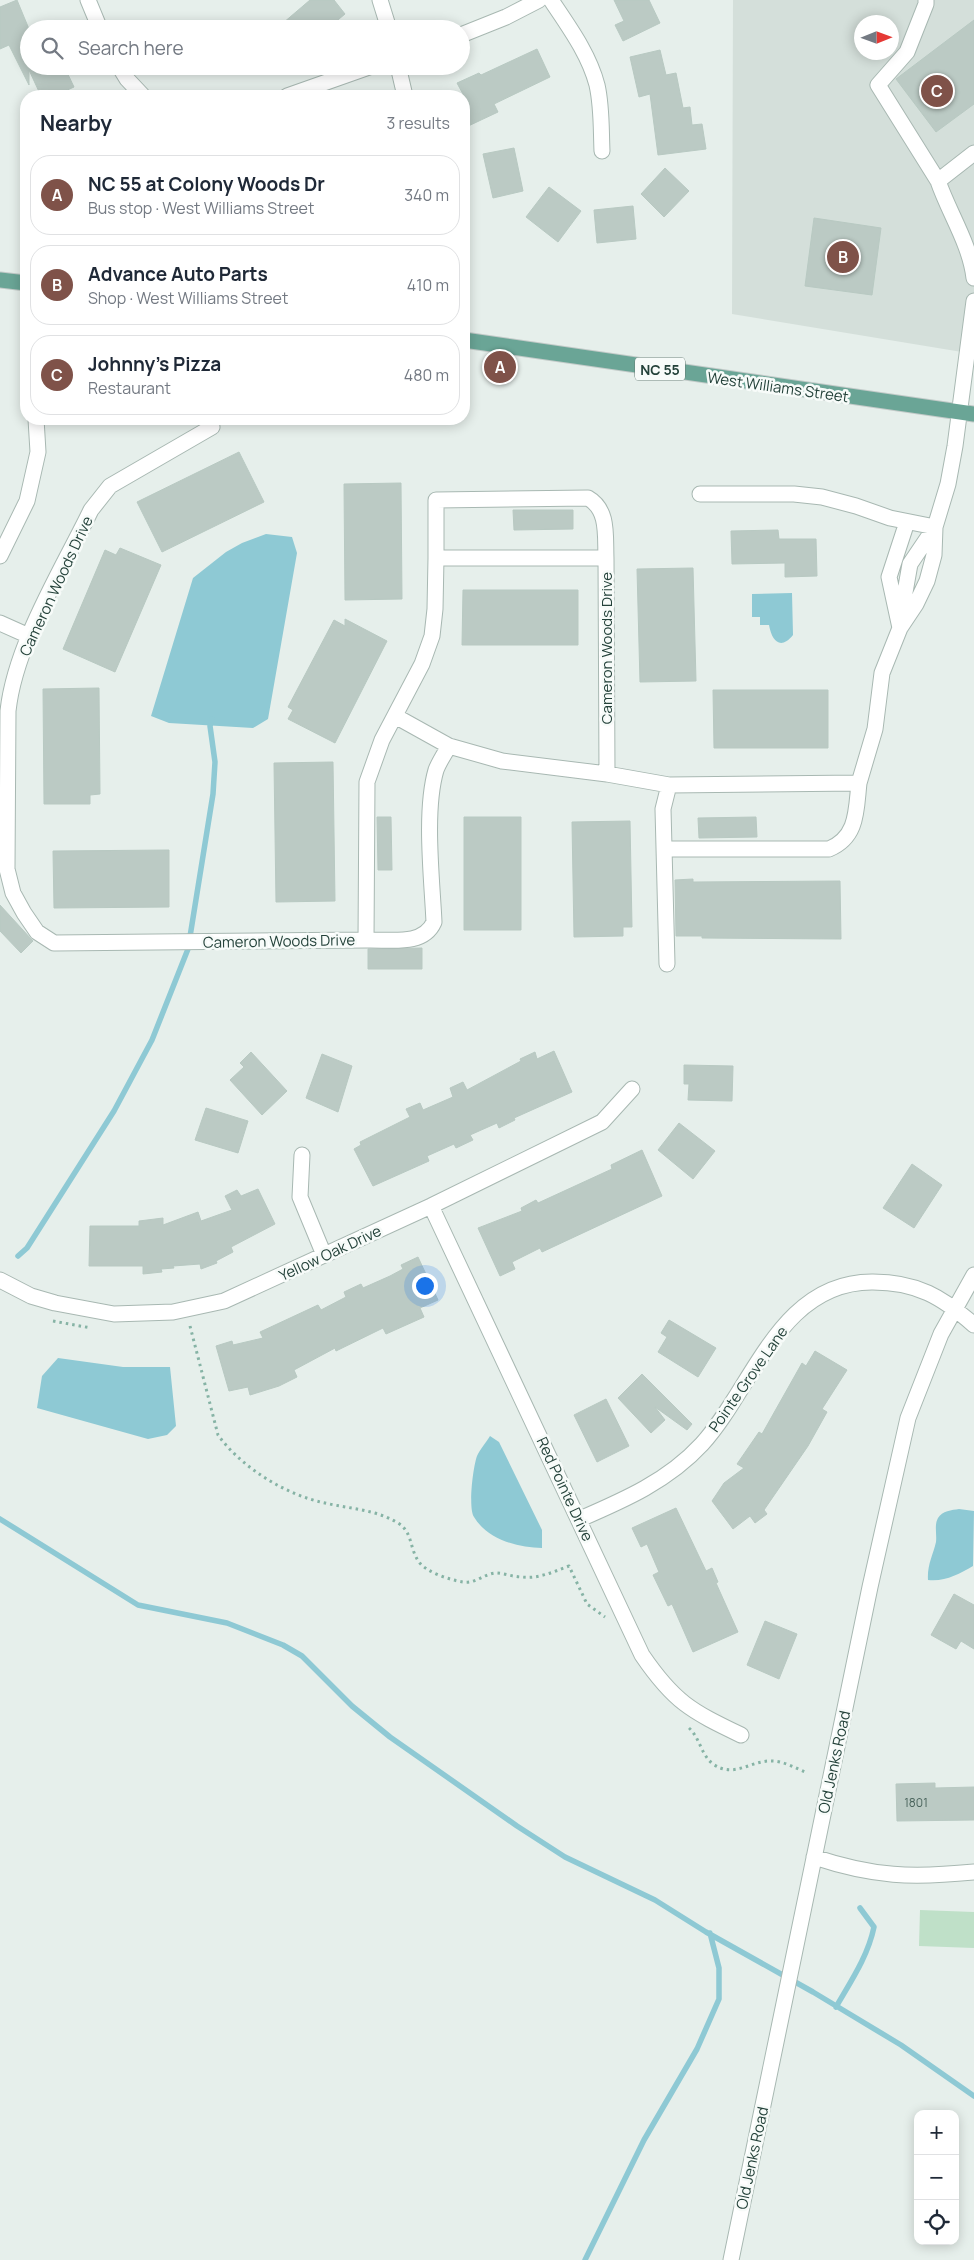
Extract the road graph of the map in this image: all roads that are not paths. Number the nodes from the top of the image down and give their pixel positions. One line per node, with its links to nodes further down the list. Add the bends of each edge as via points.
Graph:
1 (88, 0): 6 (street)
2 (380, 0): 7 (street)
3 (539, 0): 8 (street)
4 (551, 0): 15 (street, via 592,70 600,109)
5 (926, 0): 17 (street, via 907,52 878,85)
6 (96, 20)
7 (386, 20)
8 (470, 31)
9 (125, 75): 12 (street)
10 (346, 75): 13 (street)
11 (400, 75): 14 (street)
12 (137, 90)
13 (304, 90)
14 (404, 90)
15 (602, 151)
16 (972, 160): 17 (street)
17 (938, 181): 18 (street, via 966,248)
18 (974, 278)
19 (0, 280): 20 (main road)
20 (20, 282)
21 (974, 301): 23 (street)
22 (470, 341): 23 (main road, West Williams Street / NC 55)
23 (967, 413): 28 (street)
24 (36, 425): 29 (street, via 38,452 27,501)
25 (212, 427): 34 (street, Cameron Woods Drive, via 110,486 100,497)
26 (700, 494): 27 (street, via 822,497)
27 (907, 522): 28 (street); 33 (street, via 889,577)
28 (935, 527): 33 (street, via 934,554 927,581); 33 (street, via 910,564)
29 (0, 556)
30 (436, 558): 31 (street, Cameron Woods Drive); 31 (street, via 436,500 579,498 597,503 602,511); 35 (street, Cameron Woods Drive, via 432,636 422,664)
31 (606, 558): 37 (street, Cameron Woods Drive)
32 (0, 623): 34 (street)
33 (900, 628): 38 (street, via 882,673 875,729)
34 (29, 636): 41 (street, Cameron Woods Drive, via 11,687 8,711)
35 (395, 716): 36 (street); 42 (street, Cameron Woods Drive, via 382,740 367,782)
36 (449, 746): 37 (street, via 502,761); 42 (street, via 436,769 432,798 432,927 422,937 412,939)
37 (607, 774): 39 (street)
38 (859, 783): 39 (street); 40 (street, via 855,818 848,836 841,844 829,849)
39 (669, 785): 40 (street, via 663,809)
40 (664, 849): 43 (street)
41 (3, 868): 42 (street, Cameron Woods Drive, via 24,913 37,932 54,943)
42 (366, 940)
43 (667, 964)
44 (632, 1089): 46 (street, Yellow Oak Drive, via 602,1122)
45 (302, 1155): 47 (street, via 300,1197)
46 (431, 1206): 47 (street, Yellow Oak Drive); 52 (street, Red Pointe Drive)
47 (324, 1255): 49 (street, Yellow Oak Drive, via 224,1301 157,1314 114,1314 78,1309 31,1296)
48 (974, 1275): 50 (street, Old Jenks Road)
49 (0, 1280)
50 (955, 1308): 51 (street, Pointe Grove Lane); 52 (street, Pointe Grove Lane, via 934,1294 901,1284 867,1282 828,1292 794,1315 762,1354 715,1428 681,1464 646,1488); 54 (street, Old Jenks Road, via 930,1357 908,1418)
51 (974, 1325)
52 (580, 1520): 53 (street, Red Pointe Drive, via 613,1596 642,1655 656,1675 672,1695 697,1714)
53 (741, 1735)
54 (814, 1857): 55 (street, via 878,1874 924,1877); 56 (street, Old Jenks Road)
55 (974, 1872)
56 (731, 2260)

